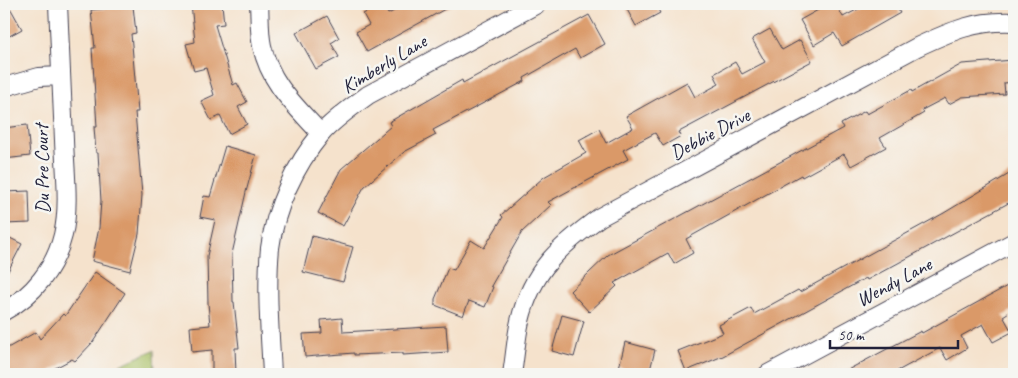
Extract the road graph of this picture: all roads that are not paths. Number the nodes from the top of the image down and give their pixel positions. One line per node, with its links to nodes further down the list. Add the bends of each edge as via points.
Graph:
1 (58, 4): 6 (street, Du Pre Court)
2 (259, 4): 8 (street, via 261,44 268,67 279,87)
3 (537, 4): 4 (street, Kimberly Lane)
4 (512, 10): 8 (street, Kimberly Lane, via 368,95)
5 (1014, 22): 12 (street, Debbie Drive, via 994,21 963,28 924,44 600,217 555,254 531,289 520,321)
6 (61, 76): 7 (street, via 39,77); 10 (street, Du Pre Court, via 66,192 63,235 56,254 38,283)
7 (4, 87)
8 (321, 134): 11 (street, Kimberly Lane, via 288,187 270,246)
9 (1014, 242): 13 (street, Wendy Lane)
10 (4, 311)
11 (272, 374)
12 (512, 374)
13 (768, 374)

